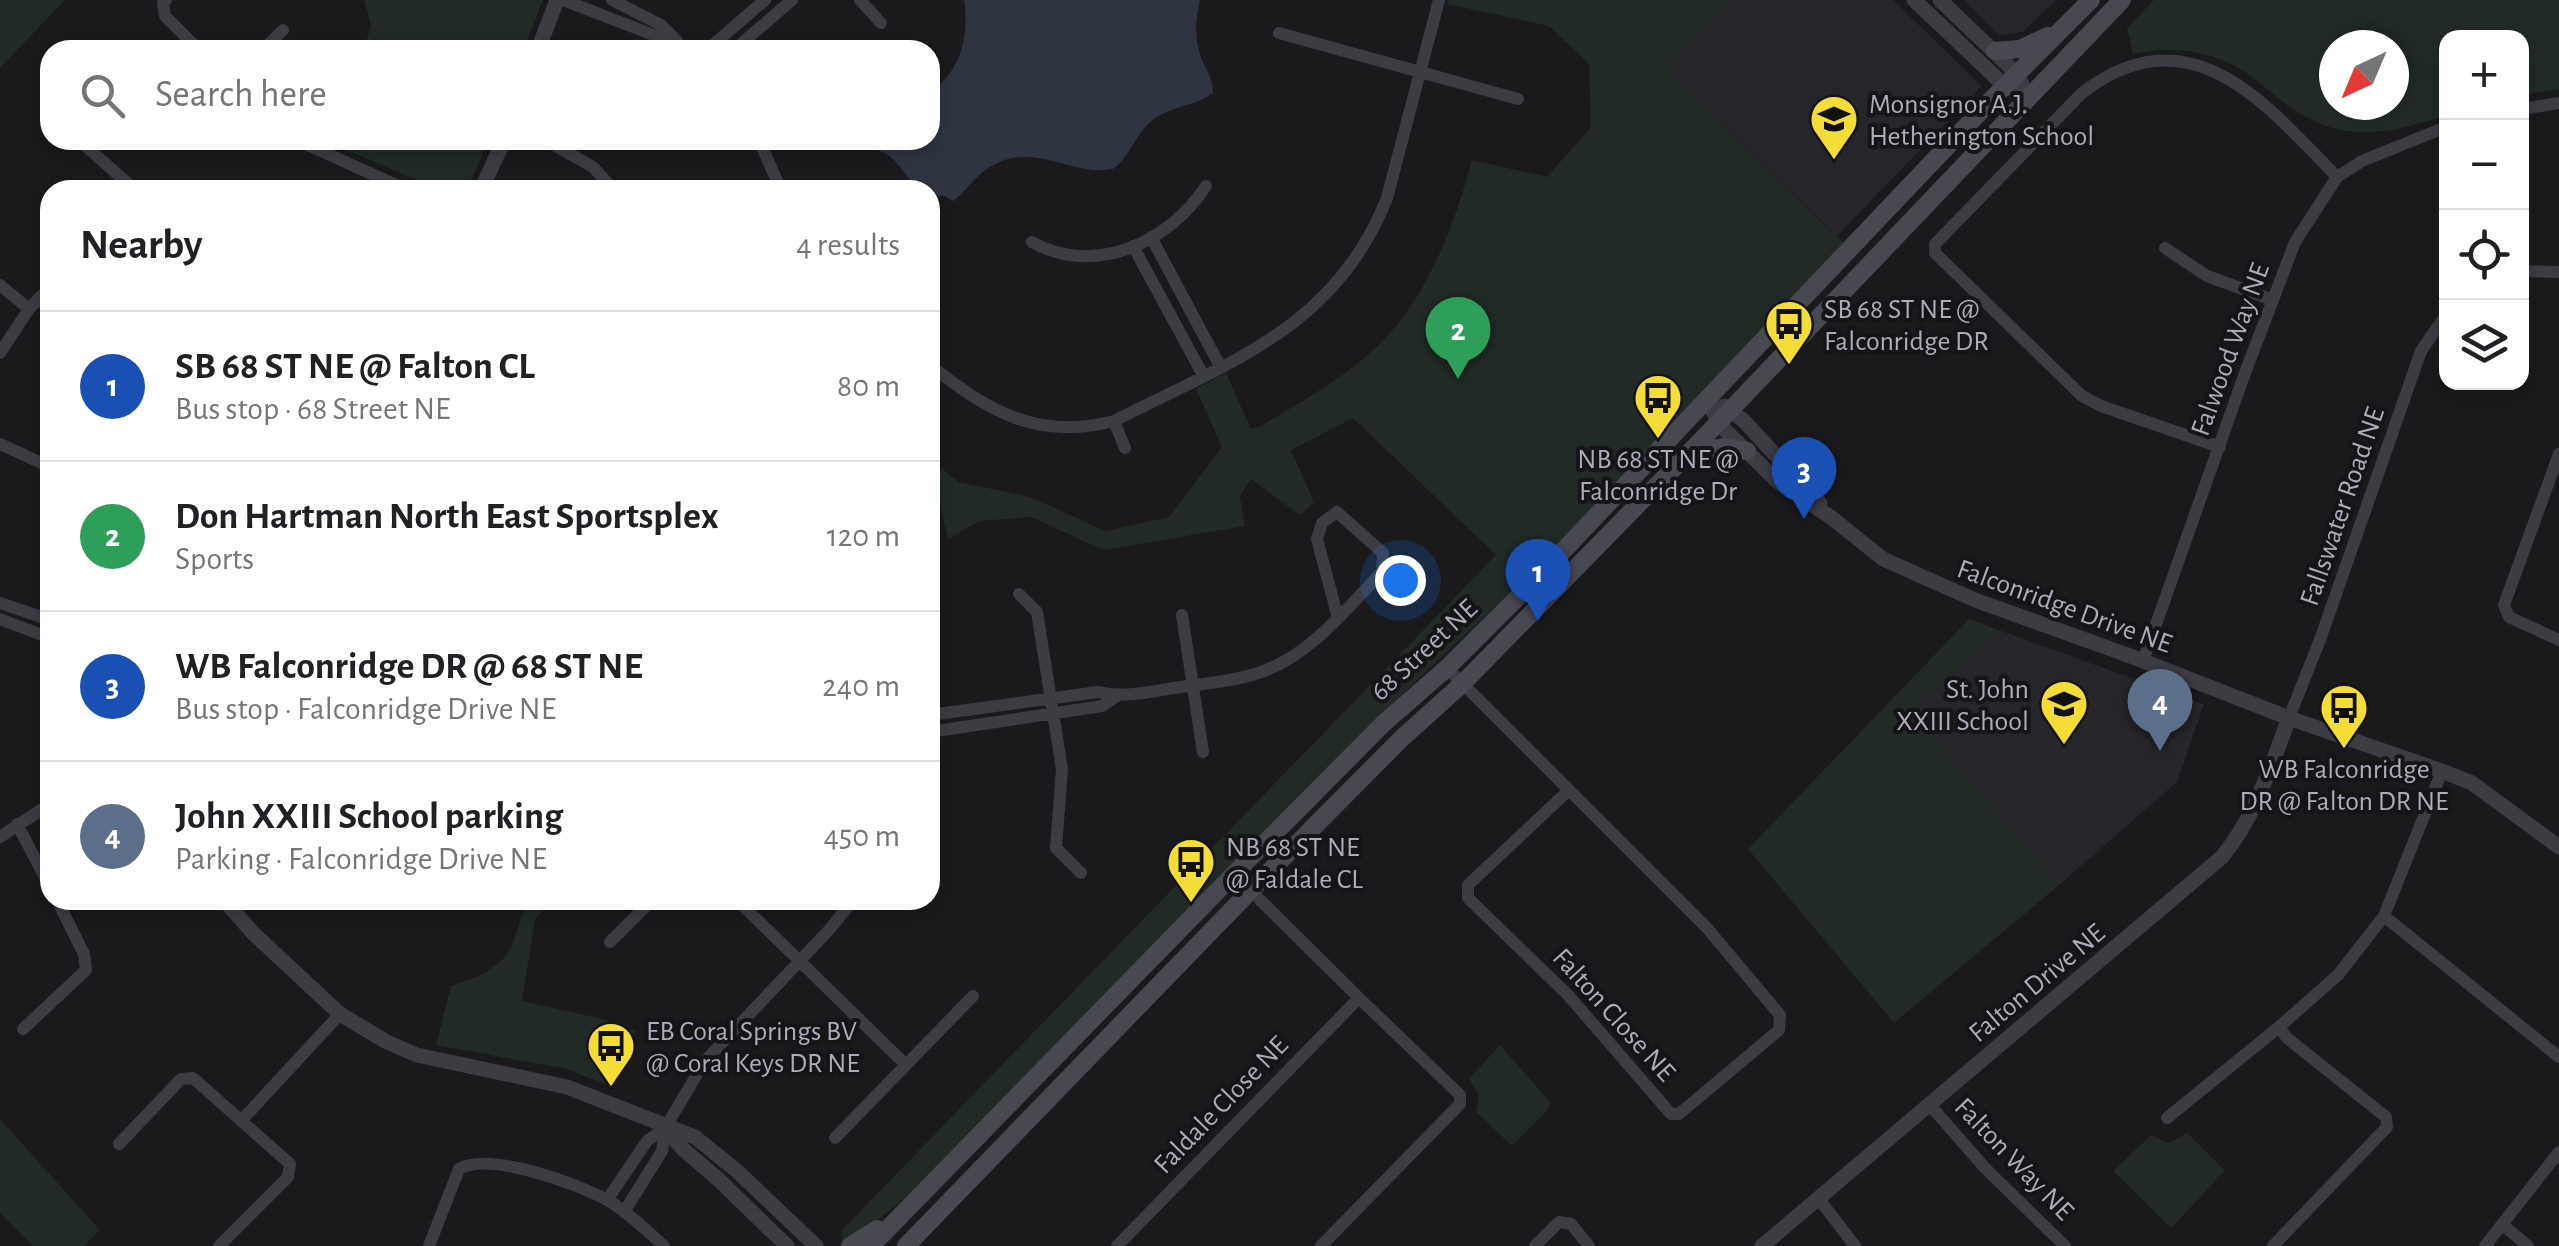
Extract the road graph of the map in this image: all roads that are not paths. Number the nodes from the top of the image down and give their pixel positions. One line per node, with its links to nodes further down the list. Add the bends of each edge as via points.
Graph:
1 (166, 0): 16 (street, via 165,16)
2 (560, 0): 18 (street); 19 (street)
3 (612, 0): 20 (street)
4 (765, 0): 21 (street)
5 (792, 0): 22 (street)
6 (860, 0): 12 (street)
7 (1439, 0): 24 (street)
8 (1914, 0): 25 (street)
9 (1940, 0): 23 (street)
10 (2091, 0): 14 (main road, 68 Street NE)
11 (2122, 0): 26 (main road, 68 Street NE)
12 (881, 22)
13 (283, 30): 17 (street)
14 (2058, 32): 23 (main road); 25 (main road, 68 Street NE)
15 (1279, 33): 24 (street)
16 (188, 40)
17 (273, 40)
18 (542, 40)
19 (663, 40)
20 (676, 40)
21 (719, 40)
22 (746, 40)
23 (1995, 52): 25 (street)
24 (1417, 74): 27 (street); 55 (street, via 1387,198 1359,257 1293,324)
25 (2011, 80): 26 (street); 58 (main road, 68 Street NE)
26 (2028, 96): 59 (main road, 68 Street NE)
27 (1518, 99)
28 (2559, 104): 29 (street)
29 (2529, 108)
30 (2439, 130): 36 (street, Falwood Way NE)
31 (90, 150): 37 (street)
32 (319, 150): 38 (street)
33 (499, 150): 39 (street)
34 (563, 150): 40 (street)
35 (763, 150): 41 (street)
36 (2337, 177): 51 (street, Falwood Way NE, via 2295,242); 63 (street, via 2238,82 2196,64 2148,62 2101,78 2082,93 1935,244 1936,253 2082,396)
37 (125, 180)
38 (385, 180)
39 (486, 180)
40 (605, 180)
41 (777, 180)
42 (1206, 186): 43 (street, via 1188,212)
43 (1151, 237): 45 (street); 55 (street)
44 (1032, 242): 45 (street, via 1071,258)
45 (1134, 246): 57 (street)
46 (2164, 248): 51 (street, via 2207,276)
47 (2529, 271): 48 (street)
48 (2559, 272)
49 (0, 286): 52 (street)
50 (40, 298): 52 (street)
51 (2273, 300): 63 (street, Falwood Way NE)
52 (29, 310): 54 (street)
53 (2439, 325): 84 (street, Fallswater Road NE, via 2421,351)
54 (0, 353)
55 (1220, 366): 57 (street)
56 (940, 373): 60 (street, via 999,414 1030,424)
57 (1203, 375): 60 (street)
58 (1709, 401): 59 (street, Falconridge Drive NE); 61 (street, Falconridge Drive NE); 79 (main road, 68 Street NE)
59 (1732, 409): 61 (main road, 68 Street NE); 69 (street, Falconridge Drive NE)
60 (1114, 421): 64 (street)
61 (1718, 423): 65 (street, Falconridge Drive NE); 67 (main road, 68 Street NE)
62 (0, 444): 68 (street)
63 (2220, 447): 78 (street, Falwood Way NE)
64 (1125, 448)
65 (1747, 452): 67 (main road, via 1723,446); 69 (street, Falconridge Drive NE)
66 (2559, 454): 77 (street, via 2504,605 2509,617)
67 (1685, 457): 80 (main road, 68 Street NE)
68 (40, 462)
69 (1832, 518): 78 (street, Falconridge Drive NE, via 1914,575)
70 (1018, 594): 82 (street, via 1037,612)
71 (0, 603): 73 (street)
72 (1182, 615): 81 (street)
73 (40, 617)
74 (1338, 618): 74 (street, via 1382,572 1383,553 1337,512 1317,539); 81 (street, via 1289,658 1258,673)
75 (0, 619): 76 (street)
76 (40, 634)
77 (2559, 640)
78 (2143, 661): 84 (street, Falconridge Drive NE)
79 (1446, 668): 80 (street, Falton Close NE); 95 (main road, 68 Street NE)
80 (1462, 684): 88 (street, Falton Close NE); 96 (main road, 68 Street NE)
81 (1191, 686): 82 (street, via 1117,696 1102,706); 86 (street)
82 (1050, 707): 83 (street); 85 (street); 94 (street, via 1062,769 1056,848)
83 (940, 715)
84 (2289, 718): 87 (street, Falconridge Drive NE); 112 (street, Falton Drive NE, via 2261,796 2222,857)
85 (940, 730)
86 (1203, 752)
87 (2442, 770): 92 (street, Falconridge Drive NE, via 2472,783); 102 (street)
88 (1568, 791): 88 (street, Falton Close NE, via 1468,885 1468,898 1568,995 1671,1114 1679,1114 1779,1030 1780,1015 1706,928)
89 (40, 810): 90 (street)
90 (17, 824): 91 (street); 93 (street)
91 (0, 838)
92 (2559, 847)
93 (40, 868)
94 (1080, 873)
95 (1234, 874): 96 (street); 122 (main road, 68 Street NE)
96 (1250, 890): 106 (street); 131 (main road, 68 Street NE)
97 (62, 910): 109 (street, via 86,970)
98 (233, 910): 107 (street)
99 (642, 910): 103 (street)
100 (748, 910): 104 (street)
101 (844, 910): 104 (street)
102 (2384, 916): 108 (street, via 2338,975); 110 (street)
103 (610, 942)
104 (800, 960): 111 (street); 115 (street, via 705,1061)
105 (972, 996): 111 (street)
106 (1359, 998): 132 (street, Faldale Close NE); 133 (street, via 1460,1095 1460,1104)
107 (340, 1014): 114 (street); 115 (street, via 416,1055 567,1087)
108 (2279, 1027): 113 (street); 139 (street, via 2386,1118 2386,1127)
109 (23, 1029)
110 (2559, 1057)
111 (906, 1064): 116 (street)
112 (1930, 1105): 119 (street, Falton Drive NE); 138 (street, Falton Way NE)
113 (2167, 1118)
114 (241, 1121): 117 (street, via 193,1078 181,1079); 124 (street, via 290,1164 288,1177)
115 (665, 1128): 120 (street, via 646,1141); 121 (street, via 662,1151); 127 (street); 128 (street, via 695,1137)
116 (834, 1138)
117 (119, 1144)
118 (2559, 1152): 123 (street)
119 (1819, 1198): 136 (street, Falton Drive NE); 137 (street)
120 (607, 1200): 121 (street); 125 (street, via 552,1177 471,1162 459,1169)
121 (624, 1212): 126 (street)
122 (902, 1212): 129 (main road); 130 (main road, 68 Street NE)
123 (2503, 1225): 140 (street); 141 (street)
124 (218, 1246)
125 (429, 1246)
126 (664, 1246)
127 (787, 1246)
128 (816, 1246)
129 (850, 1246)
130 (871, 1246)
131 (906, 1246)
132 (1116, 1246)
133 (1321, 1246)
134 (1535, 1246): 135 (street, via 1559,1222 1571,1224)
135 (1589, 1246)
136 (1762, 1246)
137 (1855, 1246)
138 (2065, 1246)
139 (2273, 1246)
140 (2485, 1246)
141 (2528, 1246)

